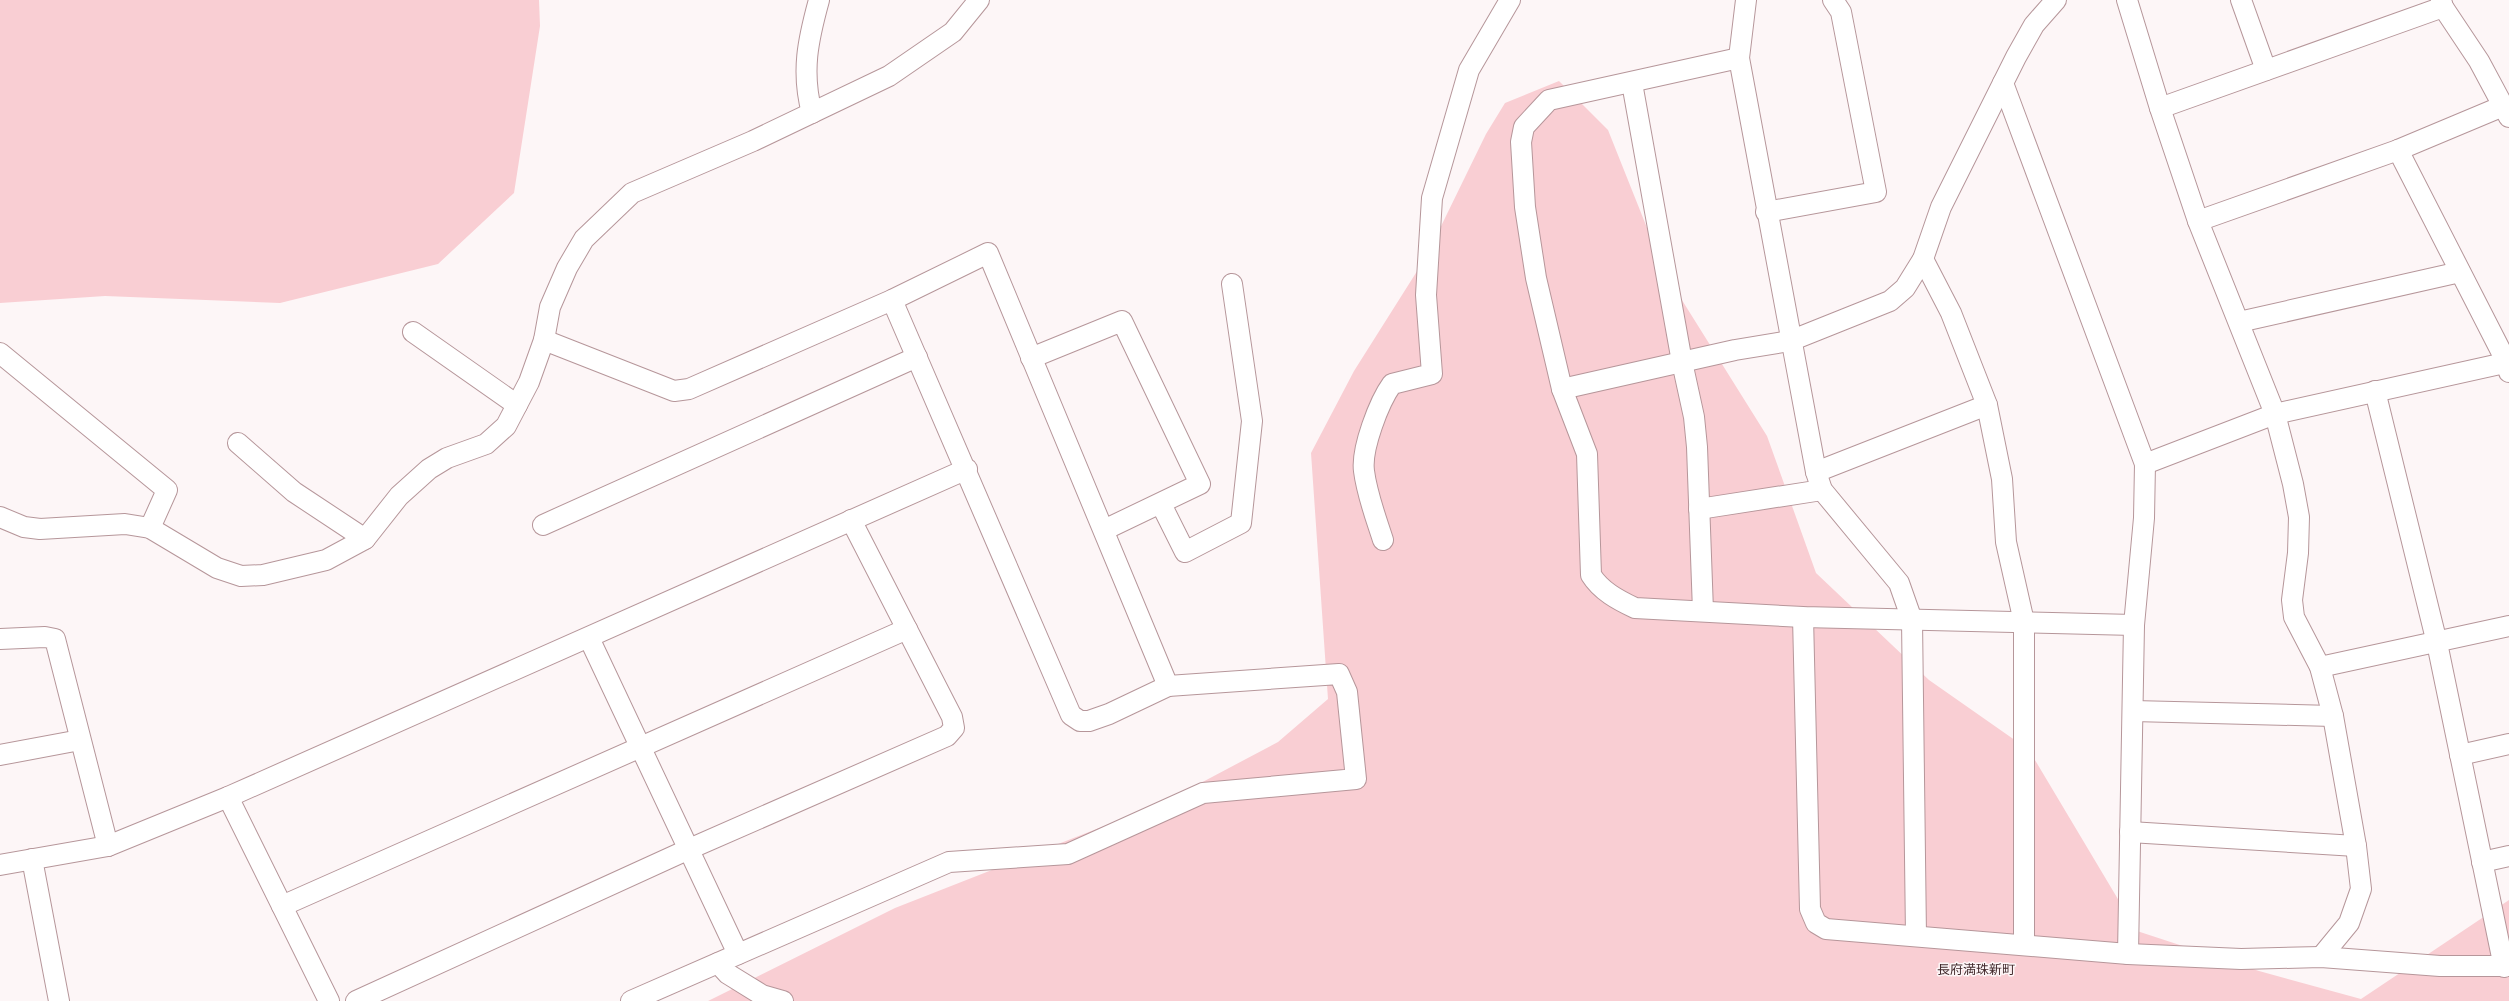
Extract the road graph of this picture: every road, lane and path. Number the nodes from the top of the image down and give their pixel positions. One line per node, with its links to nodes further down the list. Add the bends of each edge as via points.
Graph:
1 (819, 0): 16 (street, via 807,52 805,81)
2 (979, 0): 16 (street, via 953,32 889,76)
3 (1510, 0): 50 (street, via 1469,70 1432,198 1426,295 1432,374 1392,384 1382,398 1369,439 1364,469 1371,505)
4 (1746, 0): 10 (street)
5 (1833, 0): 18 (street, via 1841,12 1876,192)
6 (2056, 0): 13 (street, via 2034,25)
7 (2127, 0): 14 (street)
8 (2241, 0): 11 (street)
9 (2442, 4): 11 (street); 15 (street, via 2479,61)
10 (1739, 58): 12 (street); 18 (street)
11 (2266, 70): 14 (street)
12 (1632, 83): 31 (street); 33 (street, via 1549,100 1524,127 1521,142 1525,207 1536,278)
13 (2003, 83): 20 (street, via 1940,207); 39 (street)
14 (2160, 108): 19 (street)
15 (2506, 111): 17 (street)
16 (812, 113): 26 (street, via 632,193 580,245 566,268 550,307)
17 (2398, 150): 19 (street); 21 (street)
18 (1766, 212): 27 (street)
19 (2198, 221): 24 (street)
20 (1923, 259): 27 (street, via 1905,288 1890,301); 36 (street, via 1951,313)
21 (2460, 272): 24 (street); 32 (street)
22 (1232, 284): 42 (street, via 1252,421 1240,523 1185,552)
23 (892, 300): 26 (street, via 690,389 674,391); 29 (street); 30 (street, via 988,253)
24 (2239, 322): 37 (street)
25 (413, 332): 35 (street)
26 (544, 340): 35 (street, via 529,382)
27 (1790, 341): 31 (street); 41 (street)
28 (0, 353): 47 (street, via 167,490)
29 (917, 357): 40 (street); 46 (street)
30 (1031, 358): 42 (street, via 1122,321 1200,484); 48 (street)
31 (1682, 362): 33 (street); 43 (street, via 1694,417)
32 (2508, 366): 34 (street)
33 (1562, 389): 51 (street, via 1587,454 1591,575 1597,585 1617,600 1635,608)
34 (2375, 391): 37 (street); 60 (street)
35 (517, 405): 49 (street, via 506,426 486,444 447,458 429,469 399,496)
36 (1987, 405): 41 (street); 54 (street, via 2002,479 2006,542)
37 (2275, 414): 39 (street); 61 (street, via 2294,484 2299,517 2298,553 2292,600 2294,617)
38 (238, 443): 49 (street, via 294,492)
39 (2145, 464): 55 (street, via 2144,518)
40 (966, 469): 45 (street); 62 (street, via 1071,715 1080,721 1089,721)
41 (1819, 481): 43 (street); 53 (street, via 1899,583)
42 (1161, 504): 48 (street)
43 (1699, 509): 51 (street)
44 (0, 516): 47 (street, via 24,527 40,529 125,524)
45 (851, 520): 57 (street); 58 (street)
46 (543, 526)
47 (150, 528): 49 (street, via 217,568 241,576 263,575 326,560)
48 (1104, 530): 62 (street)
49 (365, 539)
50 (1383, 540)
51 (1703, 610): 52 (street)
52 (1803, 617): 53 (street); 80 (street, via 1810,909 1816,923 1826,929)
53 (1912, 620): 54 (street); 80 (street)
54 (2024, 622): 55 (street); 81 (street)
55 (2134, 625): 63 (street)
56 (2509, 626): 60 (street)
57 (907, 629): 67 (street); 74 (street, via 952,717 954,728 947,736)
58 (589, 638): 67 (street); 70 (street)
59 (0, 639): 65 (street, via 55,639)
60 (2437, 643): 61 (street); 69 (street)
61 (2320, 667): 64 (street)
62 (1168, 686): 82 (street, via 1339,674 1347,692 1356,779 1203,794 1068,854 949,862)
63 (2133, 711): 64 (street); 71 (street)
64 (2333, 716): 73 (street)
65 (80, 740): 68 (street); 72 (street)
66 (2509, 744): 69 (street)
67 (641, 747): 74 (street); 79 (street)
68 (0, 755)
69 (2460, 755): 77 (street)
70 (228, 797): 72 (street); 79 (street)
71 (2130, 832): 73 (street); 83 (street)
72 (108, 846): 76 (street)
73 (2356, 846): 84 (street, via 2361,890 2349,923)
74 (687, 850): 82 (street); 89 (street)
75 (2509, 856): 77 (street)
76 (32, 859): 78 (street); 87 (street)
77 (2482, 862): 86 (street)
78 (0, 865)
79 (282, 906): 88 (street)
80 (1916, 936): 81 (street)
81 (2024, 945): 83 (street)
82 (738, 954): 85 (street)
83 (2128, 954): 84 (street, via 2241,959)
84 (2321, 957): 86 (street, via 2440,966)
85 (718, 963): 90 (street); 91 (street, via 728,974 762,995)
86 (2506, 966)
87 (59, 1001)
88 (329, 1001)
89 (356, 1001)
90 (631, 1001)
91 (783, 1001)

